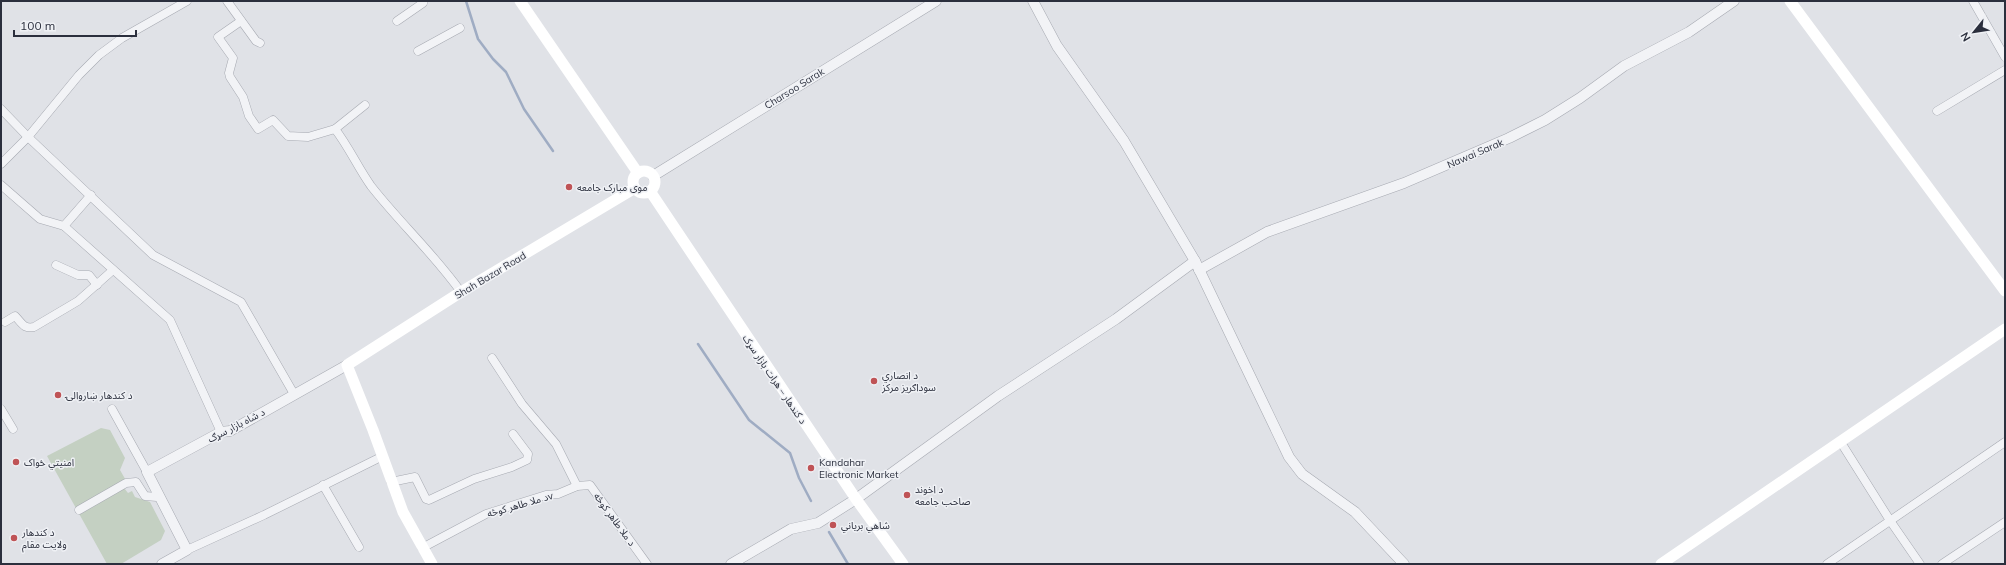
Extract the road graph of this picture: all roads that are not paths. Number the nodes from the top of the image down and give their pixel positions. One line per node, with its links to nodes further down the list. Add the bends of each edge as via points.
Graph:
1 (187, 1): 21 (street, via 122,38 99,56 79,75)
2 (227, 1): 10 (street)
3 (520, 1): 23 (main road)
4 (936, 1): 24 (street, Charsoo Sarak)
5 (1033, 1): 31 (street, via 1057,46 1124,141)
6 (1734, 1): 31 (street, Nawai Sarak, via 1689,32 1624,66 1545,120 1509,138 1404,183 1267,232)
7 (1790, 1): 34 (main road)
8 (1973, 1): 15 (street)
9 (423, 2): 11 (street)
10 (241, 21): 13 (street); 20 (street, via 218,37 233,58 230,78 243,97 249,116 258,129 273,120 288,136 308,137)
11 (397, 21)
12 (460, 28): 14 (street)
13 (260, 43)
14 (418, 51)
15 (2005, 56)
16 (2005, 70): 19 (street)
17 (366, 105): 20 (street)
18 (1, 109): 21 (street)
19 (1937, 111)
20 (334, 129): 35 (street, via 345,142 370,185)
21 (28, 137): 22 (street); 28 (street)
22 (1, 164)
23 (638, 173): 24 (main road, via 646,172); 26 (main road, via 633,181)
24 (653, 176): 27 (main road, via 654,185)
25 (1, 185): 29 (street, via 40,219)
26 (635, 188): 27 (main road, via 640,192); 35 (main road, Shah Bazar Road)
27 (650, 191): 54 (main road, د کندهار – هرات بازار سړک)
28 (91, 195): 29 (street); 40 (street, via 154,255 241,302)
29 (64, 226): 32 (street)
30 (56, 265): 33 (street, via 78,275 89,275)
31 (1197, 265): 54 (street, Nawai Sarak, via 998,396); 66 (street, via 1289,457 1302,474 1355,512)
32 (112, 270): 33 (street); 44 (street, via 170,320)
33 (97, 285): 36 (street, via 78,301 34,327 22,326 15,316)
34 (2005, 291)
35 (461, 292): 39 (main road, Shah Bazar Road)
36 (5, 322)
37 (2005, 329): 46 (main road)
38 (492, 358): 52 (street, via 522,404 556,444)
39 (346, 365): 40 (street, د شاه بازار سړګ); 48 (main road)
40 (294, 394): 44 (street, د شاه بازار سړګ, via 230,430)
41 (1, 409): 43 (street)
42 (112, 409): 49 (street)
43 (13, 429)
44 (221, 432): 49 (street, د شاه بازار سړګ)
45 (513, 434): 50 (street, via 528,454 527,460 474,479 430,500 426,499 415,477)
46 (1840, 441): 56 (street); 67 (main road)
47 (2005, 442): 56 (street)
48 (383, 456): 50 (main road); 51 (street)
49 (147, 472): 60 (street)
50 (391, 482): 59 (main road)
51 (323, 486): 58 (street); 60 (street)
52 (577, 486): 59 (street, د ملا طاهر کوڅهv, via 558,494 546,495 486,514); 63 (street, د ملا طاهر کوڅه, via 590,485)
53 (157, 497): 55 (street, via 145,496 136,482 126,483)
54 (856, 499): 64 (street, Nawai Sarak, via 818,523 791,529); 65 (main road, د کندهار – هرات بازار سړک)
55 (79, 510)
56 (1891, 522): 68 (street); 69 (street)
57 (2005, 522): 70 (street)
58 (358, 547)
59 (422, 548): 62 (main road)
60 (187, 550): 61 (street)
61 (162, 564)
62 (432, 564)
63 (648, 564)
64 (731, 564)
65 (903, 564)
66 (1404, 564)
67 (1661, 564)
68 (1828, 564)
69 (1920, 564)
70 (1942, 564)

